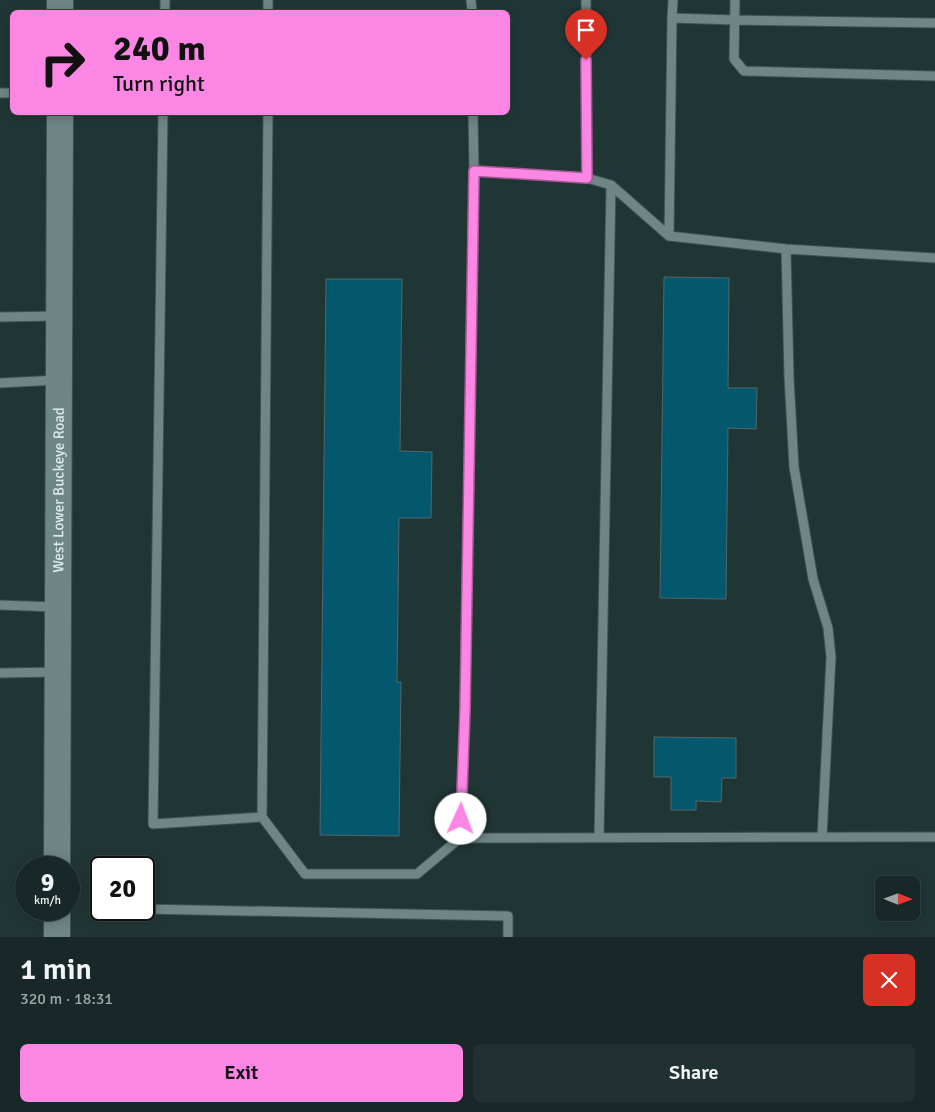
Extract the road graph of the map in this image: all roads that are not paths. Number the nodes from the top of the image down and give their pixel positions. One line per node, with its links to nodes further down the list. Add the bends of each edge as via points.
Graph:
1 (586, 0): 13 (lane)
2 (673, 0): 4 (lane)
3 (735, 0): 5 (lane)
4 (672, 18): 5 (lane); 15 (lane)
5 (735, 20): 6 (lane); 7 (lane, via 734,59 744,71)
6 (935, 23)
7 (935, 76)
8 (60, 115): 18 (main road, West Lower Buckeye Road)
9 (164, 115): 26 (lane, via 153,824)
10 (268, 115): 26 (lane)
11 (473, 115): 12 (lane)
12 (474, 171): 13 (lane); 29 (lane)
13 (587, 178): 14 (lane)
14 (611, 185): 15 (lane); 30 (lane)
15 (669, 236): 16 (lane)
16 (786, 249): 17 (lane); 27 (lane, via 794,467 814,579 828,628 831,657)
17 (935, 258)
18 (60, 316): 19 (lane); 20 (main road, West Lower Buckeye Road)
19 (0, 317)
20 (58, 380): 21 (lane); 23 (main road, West Lower Buckeye Road)
21 (0, 383)
22 (0, 605): 23 (lane)
23 (58, 607): 24 (main road, West Lower Buckeye Road)
24 (57, 672): 25 (lane); 31 (main road, West Lower Buckeye Road)
25 (0, 673)
26 (262, 817): 29 (lane, via 305,874 417,874)
27 (822, 837): 28 (lane); 30 (lane)
28 (935, 837)
29 (460, 838): 30 (lane)
30 (600, 838)
31 (57, 856)
32 (155, 909): 35 (lane, via 508,916)
33 (57, 921): 34 (main road)
34 (57, 937)
35 (508, 937)

